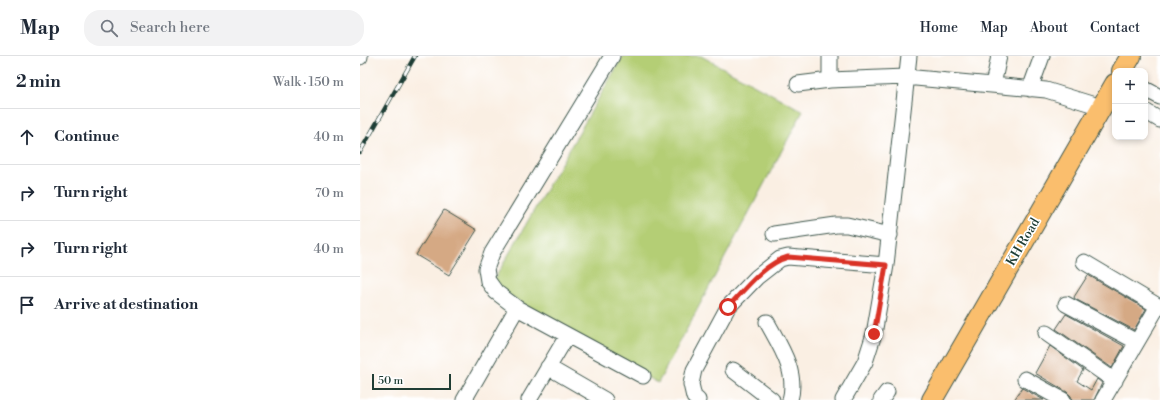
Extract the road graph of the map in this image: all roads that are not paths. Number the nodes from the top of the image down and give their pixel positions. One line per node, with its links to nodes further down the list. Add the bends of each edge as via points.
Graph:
1 (612, 56): 26 (street, via 492,254 486,269 488,281 496,292)
2 (830, 56): 11 (street)
3 (909, 56): 10 (street)
4 (1000, 56): 13 (street)
5 (1042, 56): 14 (street)
6 (1131, 56): 8 (main road)
7 (1145, 56): 9 (main road)
8 (1124, 68)
9 (1138, 68)
10 (906, 76): 11 (street); 13 (street); 21 (street)
11 (830, 80): 12 (street)
12 (798, 84)
13 (993, 85): 14 (street)
14 (1030, 89): 16 (street)
15 (1148, 91): 17 (street)
16 (1111, 97): 43 (main road, KH Road); 44 (main road, KH Road, via 1018,278)
17 (1160, 97)
18 (1148, 113): 19 (street)
19 (1160, 120)
20 (774, 234): 21 (street, via 847,225)
21 (890, 235): 23 (street)
22 (1084, 262): 25 (street)
23 (886, 265): 39 (street, via 788,257 780,259 756,277 728,307 694,370 691,384 694,397); 42 (street, via 874,334 865,362)
24 (1066, 304): 30 (street)
25 (1159, 307): 30 (street)
26 (517, 308): 29 (street); 36 (street)
27 (767, 322): 41 (street, via 780,344 791,372 793,389)
28 (1046, 333): 35 (street)
29 (567, 336): 31 (street); 33 (street)
30 (1137, 342): 35 (street)
31 (548, 367): 37 (street); 38 (street)
32 (733, 370): 40 (street)
33 (643, 376)
34 (1025, 379): 45 (street)
35 (1115, 381): 46 (street)
36 (464, 400)
37 (529, 400)
38 (605, 400)
39 (698, 400)
40 (772, 400)
41 (790, 400)
42 (843, 400)
43 (932, 400)
44 (946, 400)
45 (1063, 400)
46 (1103, 400)

